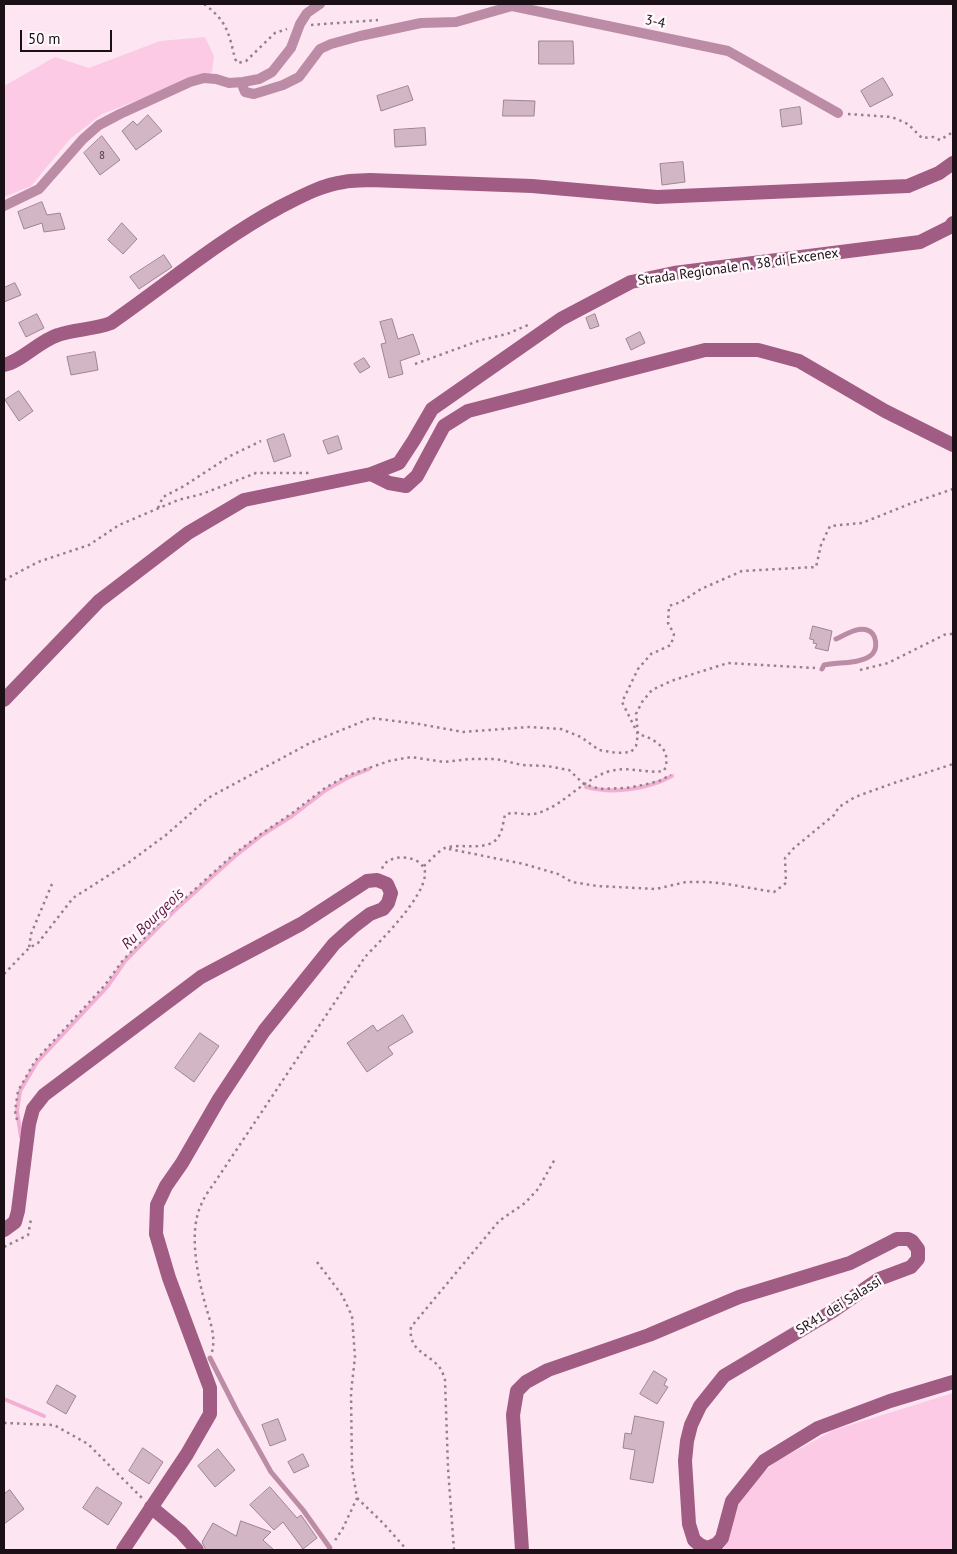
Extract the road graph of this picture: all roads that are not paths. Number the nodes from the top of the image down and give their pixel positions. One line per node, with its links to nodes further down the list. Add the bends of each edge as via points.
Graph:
1 (320, 4): 2 (street, via 307,12 291,48 272,72)
2 (244, 82): 3 (street, 3-4, via 245,92 254,94 299,77 320,49 332,44 421,23 456,22 512,6 728,52); 5 (street, via 204,78 120,114 83,139 39,189)
3 (838, 113)
4 (953, 163): 7 (main road, via 939,173 908,186 657,197 532,186 370,180 344,182 323,187 249,224 111,323 57,335)
5 (4, 206)
6 (952, 227): 9 (main road, Strada Regionale n. 38 di Excenex, via 920,242 674,273 631,282 561,319 432,409 399,463)
7 (4, 364)
8 (953, 445): 9 (main road, via 885,411 799,360 758,350 705,350 468,411 444,426 417,476 406,486 389,483)
9 (371, 474): 12 (main road, Strada Regionale n. 38 di Excenex, via 244,500 188,533 99,601)
10 (836, 638): 11 (lane, via 867,630 874,634 876,649 863,660 824,664)
11 (822, 669)
12 (4, 700)
13 (4, 1230): 14 (main road, via 15,1222 29,1124 33,1109 44,1095 201,977 301,924 367,881 387,884 391,893 388,903 352,927 334,944 264,1031 219,1099 157,1205 156,1234 169,1278)
14 (205, 1360): 16 (main road, via 210,1414); 17 (lane, via 272,1472)
15 (953, 1382): 18 (main road, SR41 dei Salassi, via 818,1428 764,1461 732,1502 722,1538)
16 (151, 1507): 19 (main road); 20 (main road)
17 (330, 1549)
18 (708, 1549): 21 (main road, SR41 dei Salassi, via 694,1540 689,1524 685,1461 691,1425 700,1406 724,1376 833,1311 879,1279 912,1267 919,1254 908,1238 897,1239 850,1263 739,1297 649,1335 548,1370 526,1382 517,1392 513,1415)
19 (122, 1550)
20 (197, 1550)
21 (522, 1550)

